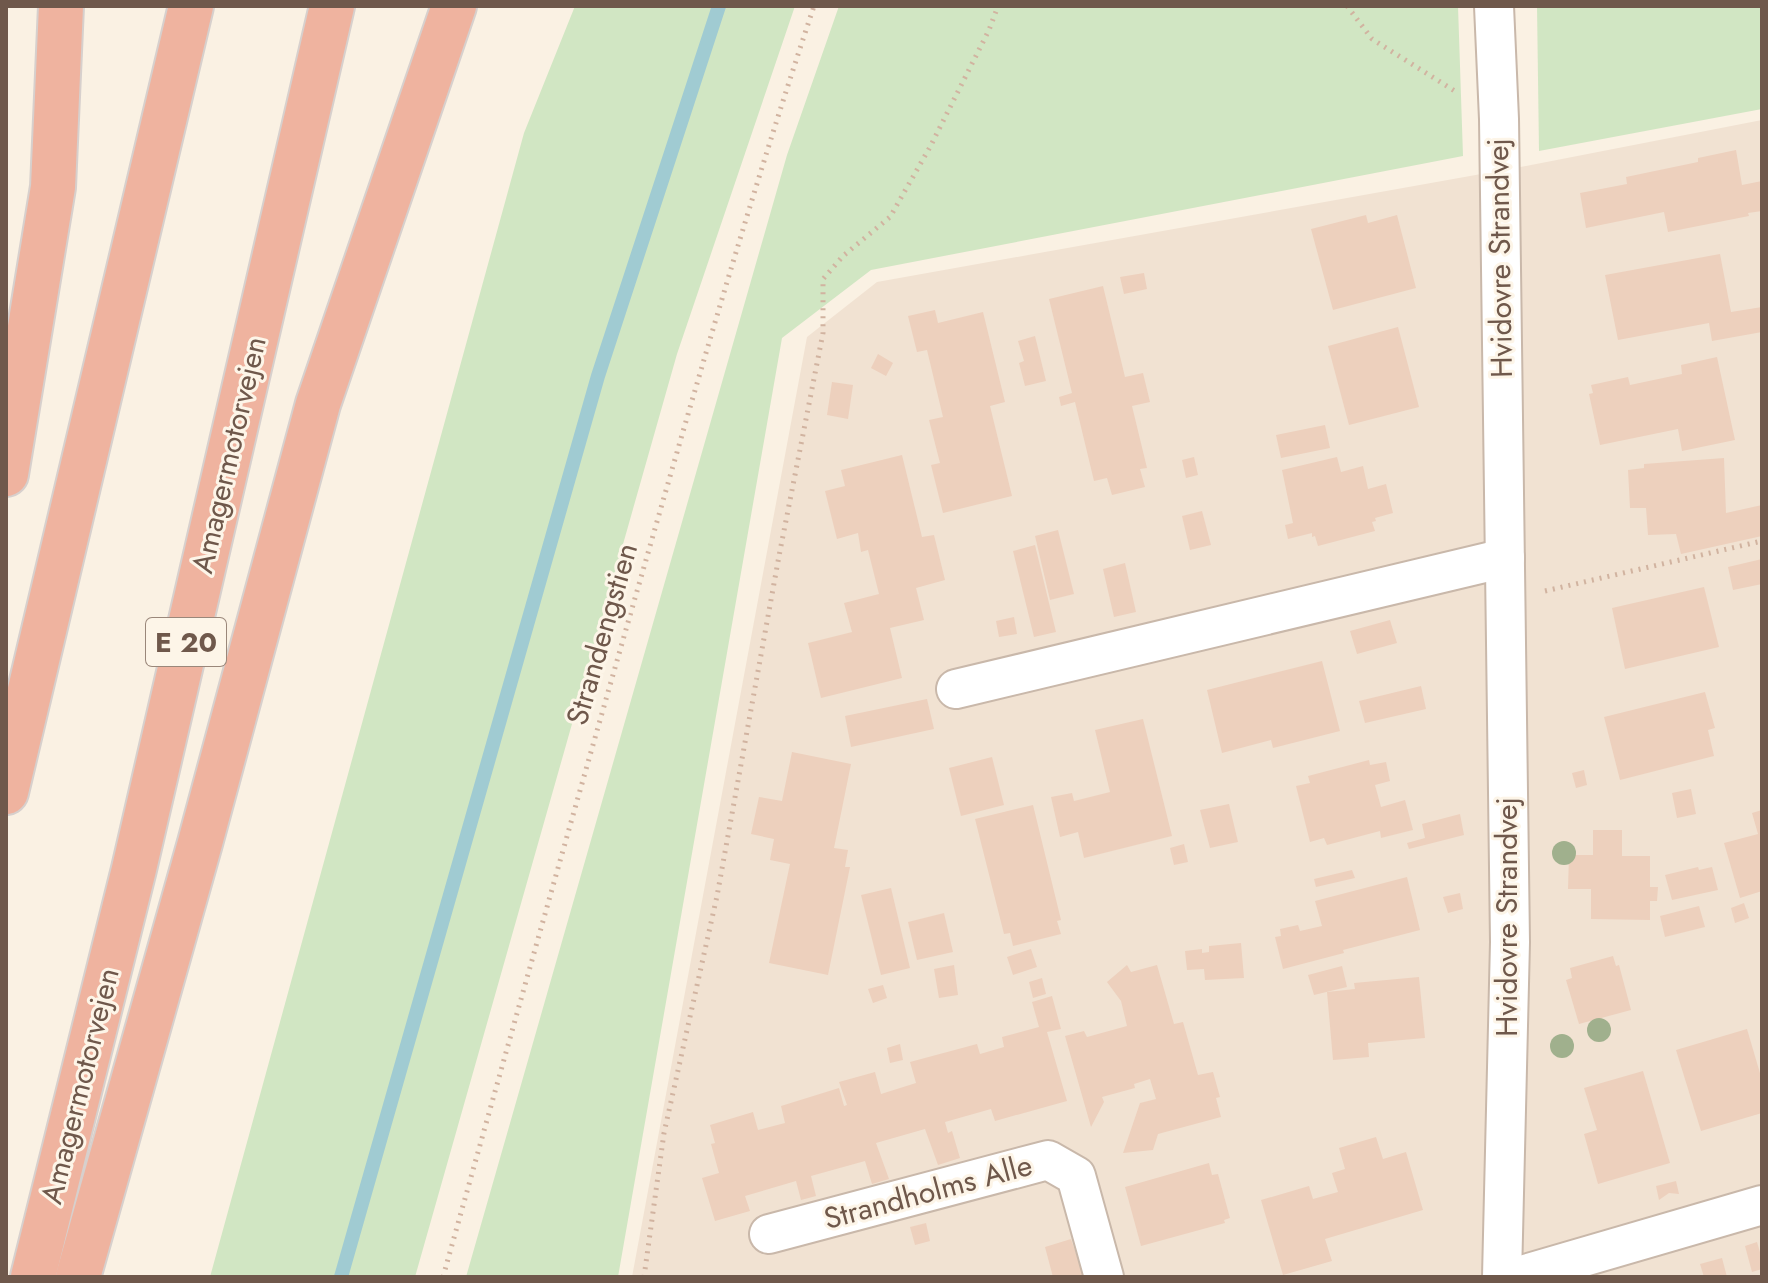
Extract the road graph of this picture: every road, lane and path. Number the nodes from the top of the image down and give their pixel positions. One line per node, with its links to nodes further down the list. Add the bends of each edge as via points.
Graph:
1 (61, 6): 10 (highway, via 53,187)
2 (191, 6): 14 (highway)
3 (332, 6): 17 (highway, Amagermotorvejen / E 20, via 134,869)
4 (454, 6): 18 (highway, via 318,404)
5 (814, 6): 19 (path, Strandengstien, via 678,449)
6 (998, 6): 20 (path, via 890,217 823,279 823,333 717,896 664,1133)
7 (1347, 6): 9 (path, via 1372,39)
8 (1494, 6): 9 (street, Hvidovre Strandvej)
9 (1499, 119): 12 (street, Hvidovre Strandvej)
10 (6, 474)
11 (1762, 541): 12 (path, via 1534,593)
12 (1505, 576): 13 (street); 22 (street, Hvidovre Strandvej, via 1510,942)
13 (956, 689)
14 (6, 792)
15 (1762, 1205): 23 (street)
16 (769, 1234): 21 (street, Strandholms Alle, via 1048,1160 1076,1176)
17 (33, 1277)
18 (78, 1277)
19 (443, 1277)
20 (644, 1277)
21 (1104, 1277)
22 (1502, 1277)
23 (1515, 1277)

